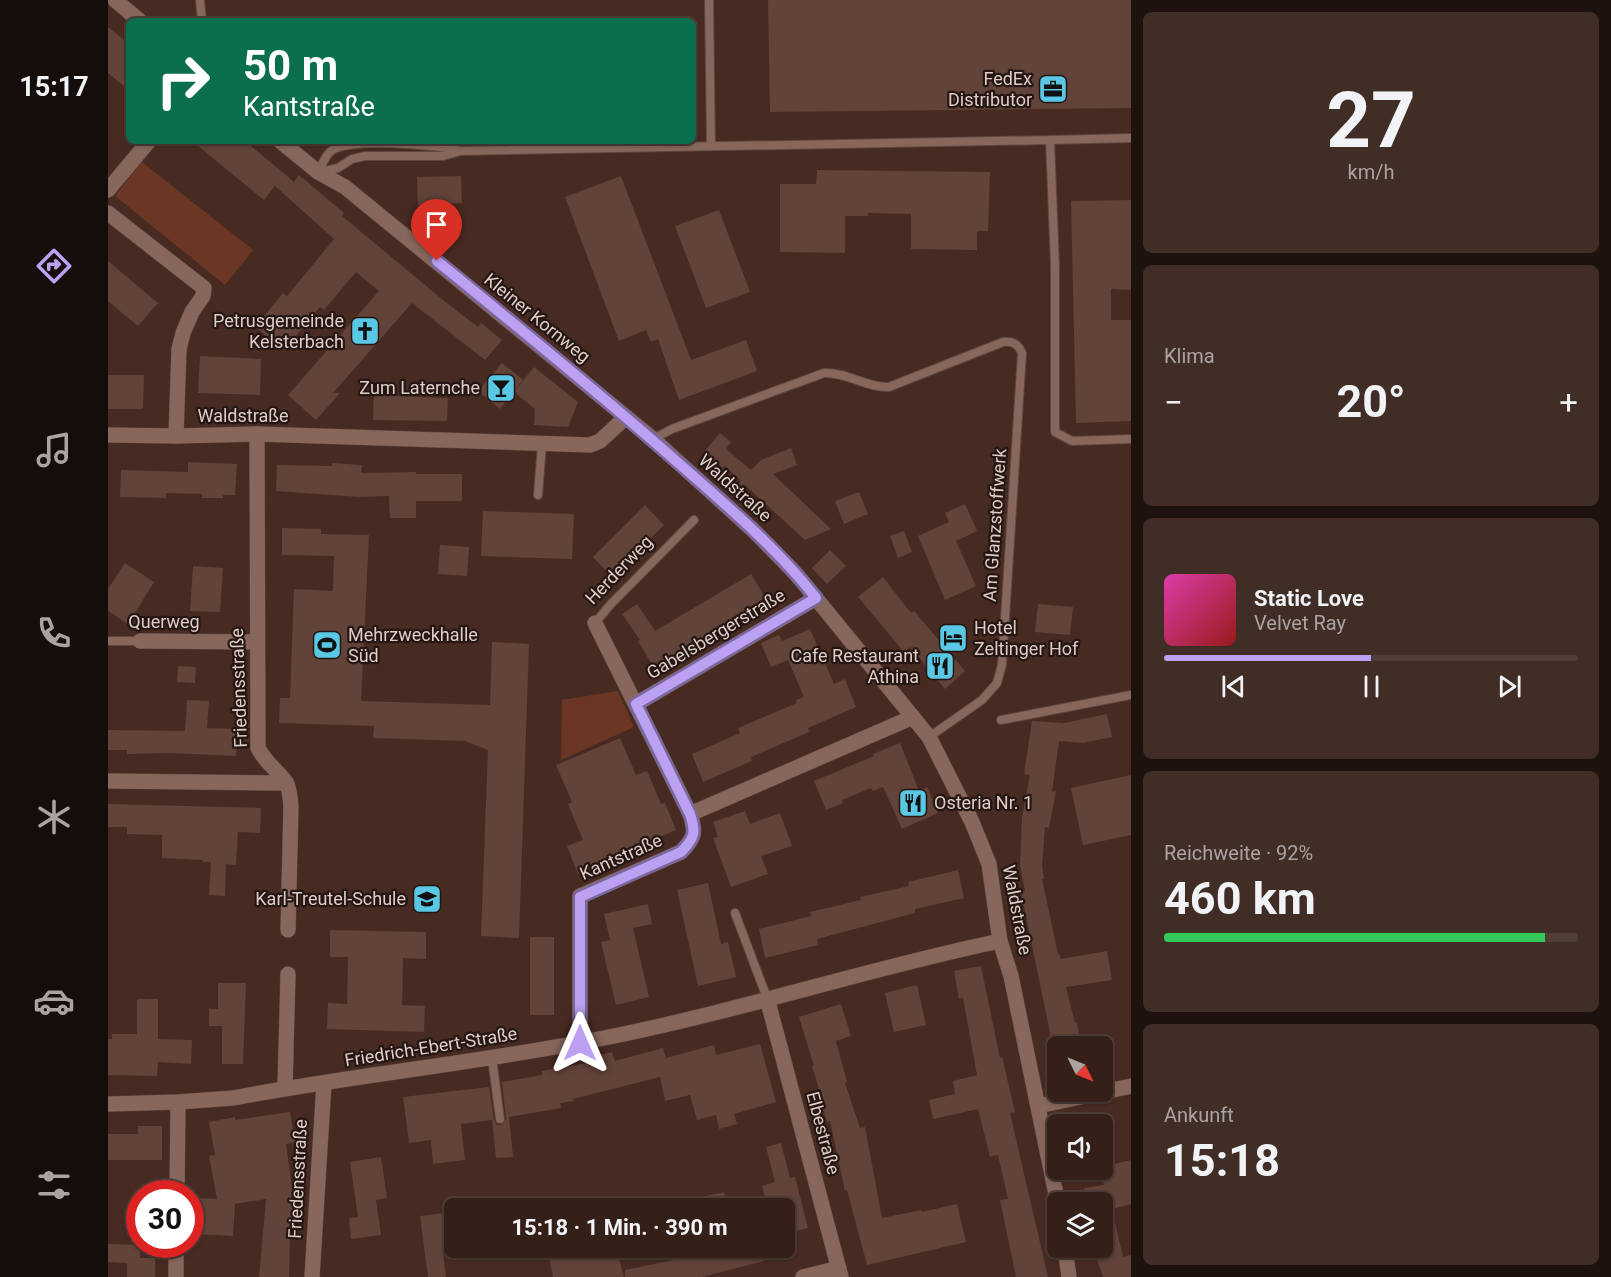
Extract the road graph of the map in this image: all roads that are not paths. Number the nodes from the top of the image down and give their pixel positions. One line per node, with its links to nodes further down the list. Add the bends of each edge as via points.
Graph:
1 (115, 0): 4 (street)
2 (200, 0): 5 (lane)
3 (709, 0): 12 (lane)
4 (136, 18)
5 (202, 18)
6 (1131, 138): 7 (lane)
7 (1050, 140): 12 (lane); 22 (lane, via 1055,432 1072,441)
8 (146, 144): 15 (street)
9 (284, 144): 14 (street, Kleiner Kornweg)
10 (379, 144): 14 (lane, via 342,146 330,151)
11 (410, 144): 13 (lane)
12 (711, 146): 13 (lane)
13 (461, 151): 14 (lane, via 443,156 365,156)
14 (318, 172): 17 (street, Kleiner Kornweg, via 345,187)
15 (108, 190)
16 (108, 213): 20 (street, via 204,288 179,349)
17 (626, 417): 21 (street, Waldstraße); 23 (street, Waldstraße, via 590,445)
18 (257, 434): 20 (street, Waldstraße); 23 (street, Waldstraße); 30 (street, Friedensstraße)
19 (108, 435): 20 (street, Waldstraße)
20 (176, 436)
21 (652, 439): 26 (street, Waldstraße, via 756,533); 35 (lane, Am Glanzstoffwerk, via 824,373 889,387 1003,342 1019,346 1022,353 1002,665 997,683 982,700)
22 (1131, 439)
23 (542, 444): 24 (lane)
24 (538, 495)
25 (694, 520): 27 (lane, Herderweg)
26 (816, 598): 32 (street, Gabelsbergerstraße); 33 (street, Waldstraße)
27 (595, 623): 32 (street, Herderweg)
28 (108, 641): 29 (lane, Querweg)
29 (140, 641): 30 (street, Querweg)
30 (256, 642): 37 (street, Friedensstraße, via 258,748)
31 (1131, 695): 34 (lane)
32 (636, 704): 38 (street, Herderweg)
33 (913, 717): 35 (street, Waldstraße); 38 (street)
34 (1001, 720)
35 (928, 737): 41 (street, Waldstraße, via 989,864)
36 (108, 781): 37 (street)
37 (286, 783): 40 (street, via 291,806)
38 (690, 814): 44 (street, Kantstraße, via 695,828 691,842 681,852 580,897)
39 (735, 913): 43 (lane)
40 (288, 930)
41 (1000, 941): 43 (street, Friedrich-Ebert-Straße); 51 (street, Waldstraße)
42 (288, 974): 48 (street)
43 (767, 998): 44 (street, Friedrich-Ebert-Straße, via 689,1020); 57 (street, Elbestraße)
44 (580, 1043): 45 (street, Friedrich-Ebert-Straße)
45 (492, 1058): 46 (street, Friedrich-Ebert-Straße); 52 (lane)
46 (324, 1083): 48 (street, Friedrich-Ebert-Straße); 59 (street, Friedensstraße)
47 (1131, 1086): 51 (street)
48 (285, 1088): 49 (street, Friedrich-Ebert-Straße, via 233,1098)
49 (178, 1102): 50 (street, Friedrich-Ebert-Straße); 53 (street)
50 (108, 1104)
51 (1038, 1106): 54 (street, Waldstraße)
52 (500, 1119)
53 (177, 1180)
54 (1056, 1192)
55 (176, 1258): 58 (street)
56 (1066, 1258): 61 (street)
57 (840, 1272): 60 (street)
58 (176, 1277)
59 (312, 1277)
60 (803, 1277)
61 (1069, 1277)

